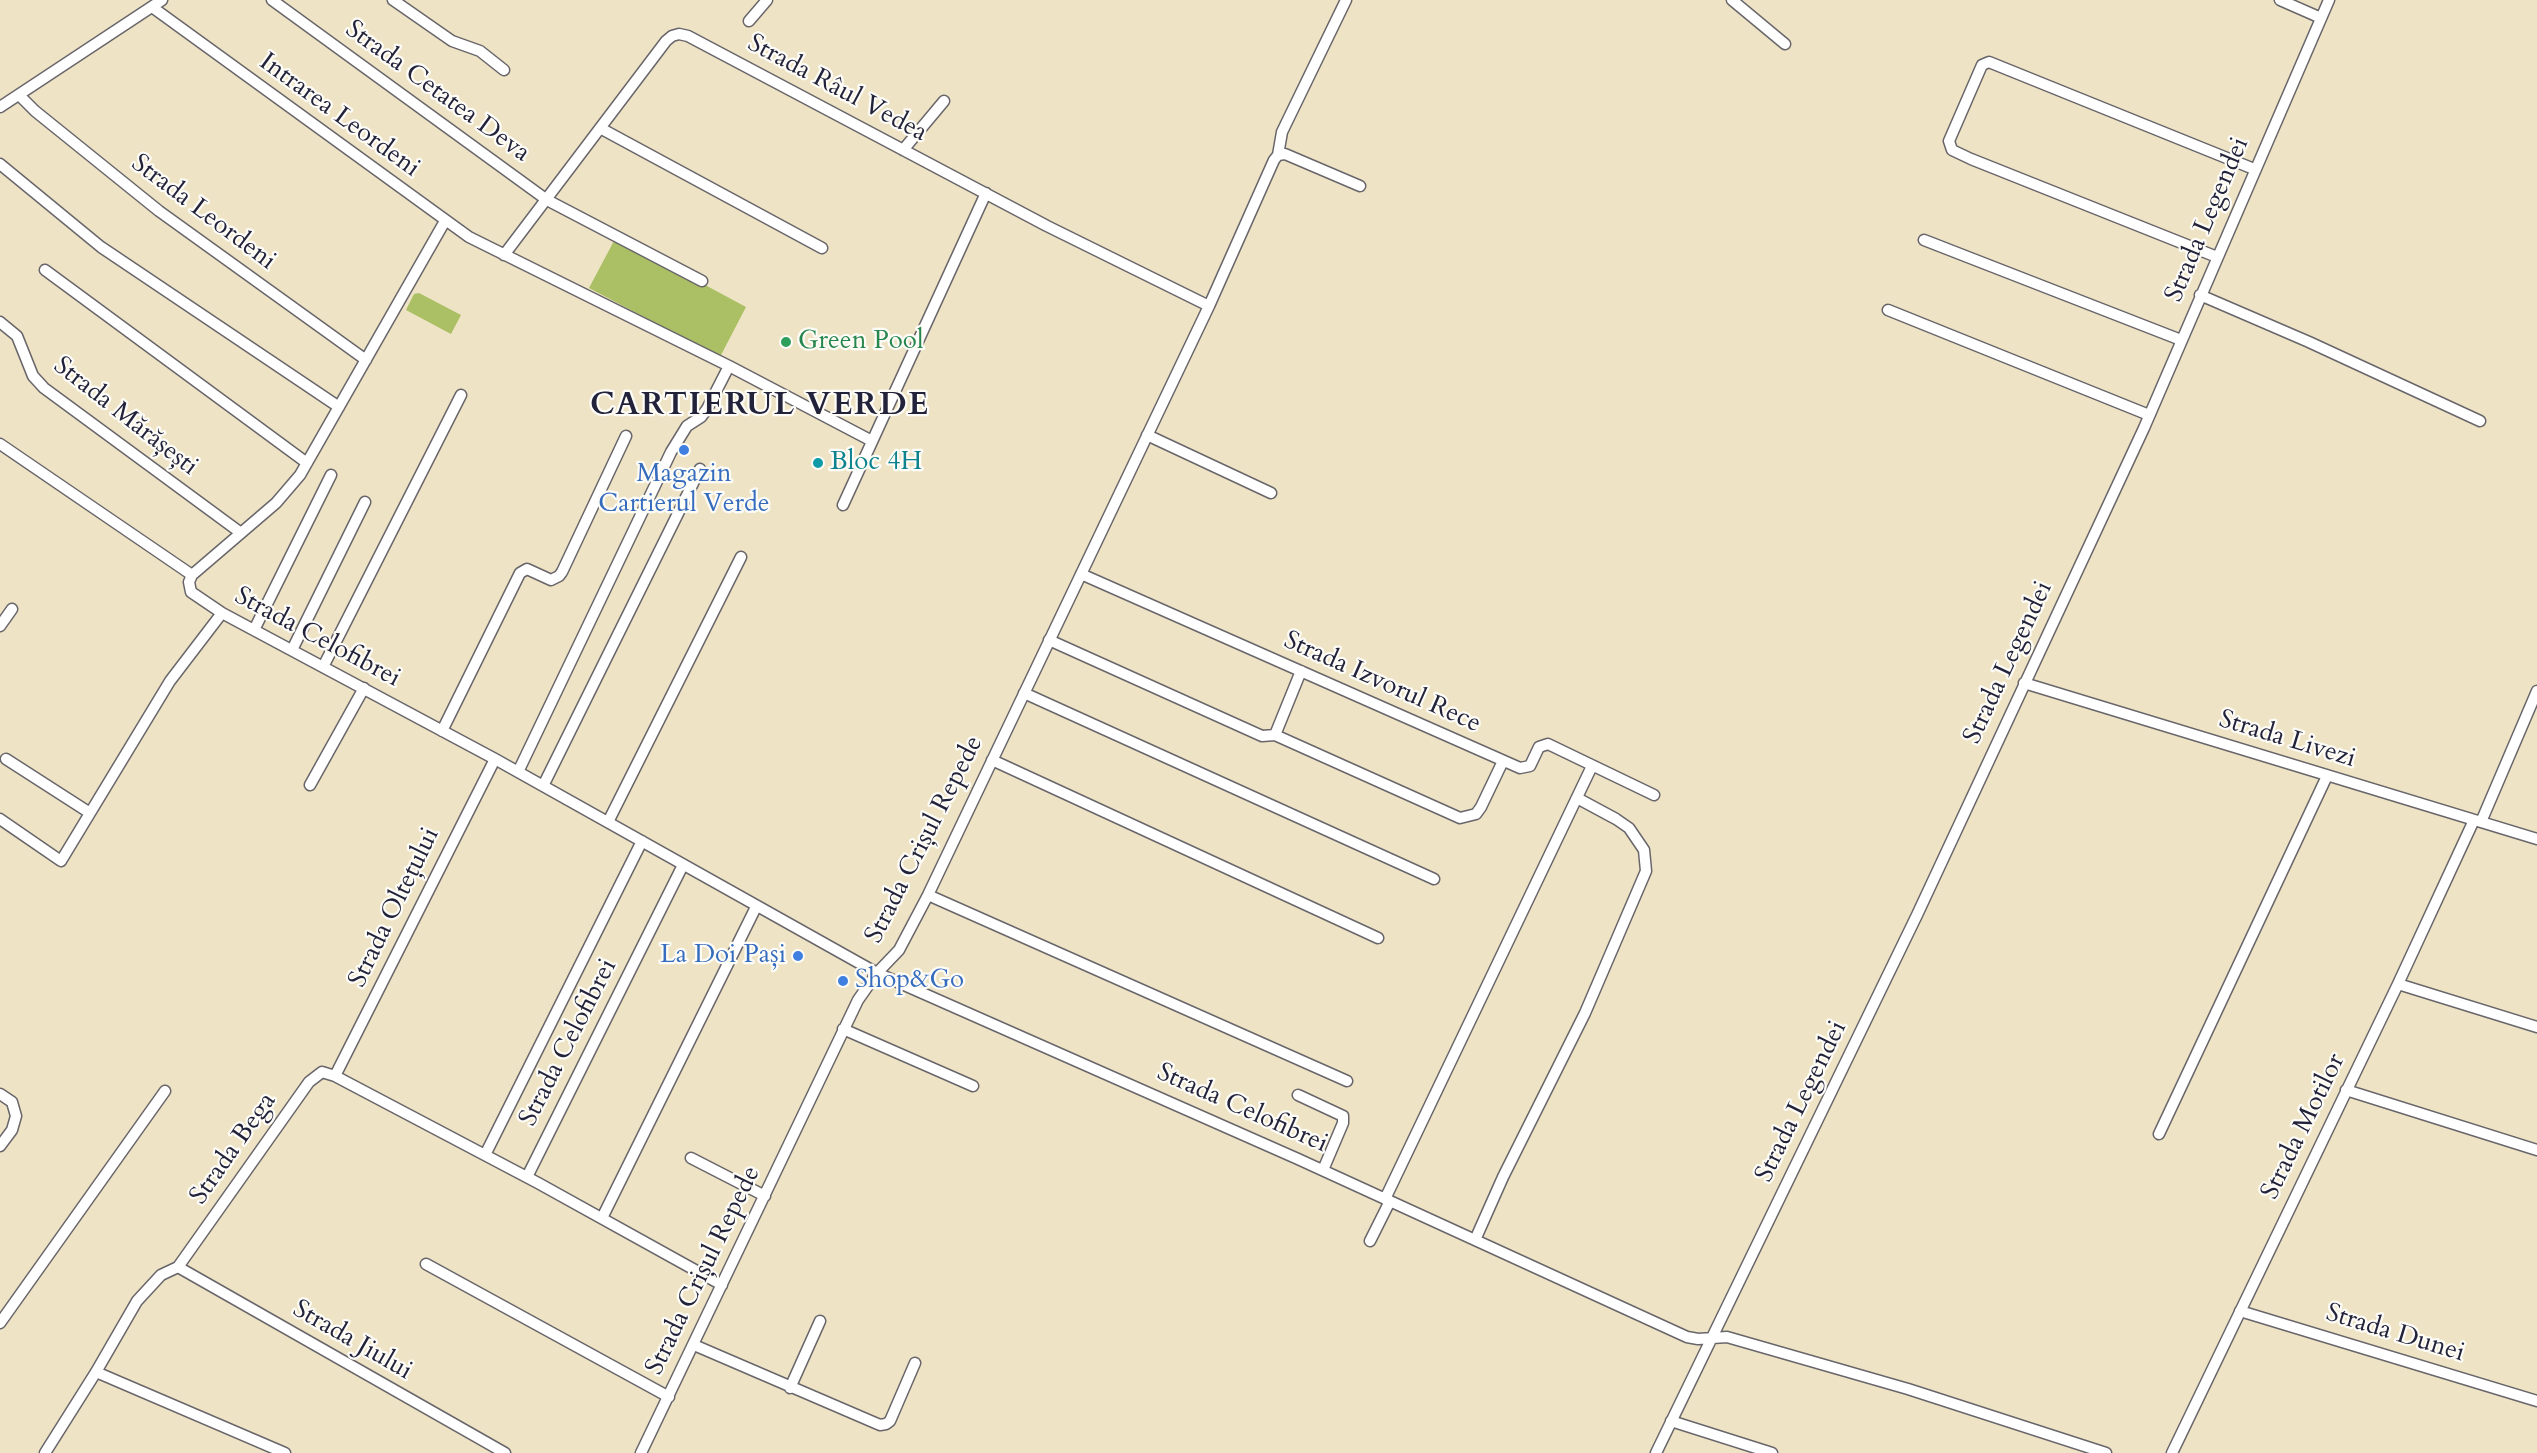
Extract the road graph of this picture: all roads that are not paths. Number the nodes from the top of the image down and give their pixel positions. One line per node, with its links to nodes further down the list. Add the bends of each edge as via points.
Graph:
1 (162, 0): 9 (street)
2 (272, 0): 24 (street, Strada Cetatea Deva)
3 (393, 0): 13 (street, via 452,41 480,51)
4 (766, 0): 11 (street, Strada Râul Vedea)
5 (1346, 0): 19 (street, Strada Crișul Repede, via 1282,132)
6 (1732, 0): 12 (street)
7 (2280, 0): 10 (street)
8 (2329, 0): 10 (street, Strada Legendei)
9 (152, 7): 14 (street); 25 (street, Intrarea Leordeni)
10 (2321, 18): 21 (street, Strada Legendei)
11 (749, 21)
12 (1785, 44)
13 (504, 70)
14 (19, 95): 16 (street); 37 (street, Strada Leordeni, via 159,211)
15 (944, 100): 18 (street)
16 (0, 107)
17 (600, 128): 18 (street, Strada Râul Vedea, via 666,41 679,34); 24 (street); 27 (street)
18 (903, 150): 23 (street, Strada Râul Vedea)
19 (1278, 154): 22 (street); 33 (street, Strada Crișul Repede)
20 (0, 164): 40 (street, via 101,247)
21 (2254, 169): 29 (street, Strada Legendei); 29 (street, via 1989,62 1982,65 1949,141 1952,150 1971,159)
22 (1360, 186)
23 (986, 193): 33 (street, Strada Râul Vedea); 45 (street)
24 (546, 200): 28 (street); 31 (street, Strada Cetatea Deva)
25 (445, 221): 28 (street, Intrarea Leordeni); 37 (street)
26 (1924, 240): 36 (street)
27 (822, 248)
28 (504, 255): 38 (street, Intrarea Leordeni)
29 (2217, 258): 32 (street, Strada Legendei)
30 (45, 270): 47 (street)
31 (702, 281)
32 (2200, 295): 36 (street, Strada Legendei); 42 (street)
33 (1209, 306): 43 (street, Strada Crișul Repede)
34 (1888, 310): 41 (street)
35 (0, 322): 53 (street, Strada Mărășești, via 17,336 33,376 44,388)
36 (2181, 340): 41 (street, Strada Legendei)
37 (366, 360): 40 (street)
38 (729, 366): 45 (street, Intrarea Leordeni); 76 (street, via 707,409 687,426 671,452)
39 (461, 395): 63 (street)
40 (339, 407): 47 (street)
41 (2150, 415): 65 (street, Strada Legendei)
42 (2480, 422)
43 (1147, 435): 50 (street); 55 (street, Strada Crișul Repede)
44 (626, 436): 69 (street, via 562,572 551,580 527,569 520,573)
45 (872, 441): 52 (street)
46 (0, 444): 56 (street)
47 (308, 463): 53 (street, via 281,498)
48 (700, 469): 79 (street)
49 (331, 475): 60 (street)
50 (1271, 493)
51 (365, 502): 62 (street)
52 (843, 505)
53 (241, 533): 56 (street)
54 (741, 557): 85 (street)
55 (1081, 574): 61 (street, Strada Crișul Repede); 64 (street, Strada Izvorul Rece)
56 (192, 575): 58 (street, Strada Celofibrei, via 191,592)
57 (12, 609): 59 (street)
58 (222, 613): 60 (street, Strada Celofibrei); 82 (street, via 170,681)
59 (0, 626)
60 (254, 630): 62 (street, Strada Celofibrei)
61 (1049, 640): 68 (street, Strada Crișul Repede); 70 (street, via 1262,736)
62 (292, 650): 63 (street, Strada Celofibrei)
63 (323, 667): 66 (street, Strada Celofibrei)
64 (1302, 671): 70 (street); 74 (street, Strada Izvorul Rece)
65 (2024, 683): 77 (street, Strada Livezi); 122 (street, Strada Legendei)
66 (364, 688): 69 (street, Strada Celofibrei); 78 (street)
67 (2537, 691): 84 (street, Strada Motilor)
68 (1024, 693): 73 (street, Strada Crișul Repede); 89 (street)
69 (441, 731): 72 (street, Strada Celofibrei)
70 (1275, 735): 74 (street, via 1460,818 1476,814)
71 (6, 759): 82 (street)
72 (495, 759): 76 (street, Strada Celofibrei); 97 (street, Strada Oltețului)
73 (992, 760): 90 (street, Strada Crișul Repede); 92 (street)
74 (1503, 761): 75 (street, Strada Izvorul Rece, via 1526,768 1539,747 1548,744)
75 (1592, 766): 80 (street, Strada Izvorul Rece); 81 (street)
76 (518, 772): 79 (street, Strada Celofibrei)
77 (2327, 776): 84 (street, Strada Livezi); 104 (street)
78 (310, 785)
79 (543, 786): 85 (street, Strada Celofibrei)
80 (1654, 795)
81 (1577, 798): 112 (street); 114 (street, via 1629,828 1644,850 1646,871 1585,1012)
82 (90, 813): 83 (street, via 61,861)
83 (0, 819)
84 (2477, 821): 86 (street, Strada Livezi); 94 (street, Strada Motilor)
85 (608, 822): 87 (street, Strada Celofibrei)
86 (2537, 839)
87 (642, 841): 88 (street, Strada Celofibrei); 107 (street, Strada Celofibrei)
88 (683, 865): 91 (street, Strada Celofibrei); 110 (street, Strada Celofibrei)
89 (1434, 879)
90 (928, 895): 93 (street, Strada Crișul Repede, via 899,950); 98 (street)
91 (756, 907): 93 (street, Strada Celofibrei); 113 (street)
92 (1378, 938)
93 (877, 973): 96 (street, Strada Crișul Repede); 109 (street, Strada Celofibrei)
94 (2398, 984): 95 (street); 100 (street, Strada Motilor)
95 (2537, 1027)
96 (843, 1029): 99 (street); 111 (street, Strada Crișul Repede)
97 (335, 1076): 107 (street); 117 (street, Strada Bega, via 322,1072 309,1082)
98 (1347, 1081)
99 (972, 1086)
100 (2346, 1090): 106 (street); 119 (street, Strada Motilor)
101 (165, 1091): 121 (street)
102 (0, 1094): 105 (street, via 12,1102 16,1116 12,1130)
103 (1298, 1095): 109 (street, via 1343,1116)
104 (2159, 1134)
105 (0, 1146)
106 (2537, 1150)
107 (485, 1155): 110 (street)
108 (691, 1158): 111 (street)
109 (1323, 1170): 112 (street, Strada Celofibrei)
110 (527, 1177): 113 (street)
111 (765, 1196): 118 (street, Strada Crișul Repede)
112 (1388, 1200): 114 (street, Strada Celofibrei); 115 (street)
113 (602, 1218): 118 (street)
114 (1475, 1240): 122 (street, Strada Celofibrei, via 1687,1337)
115 (1370, 1241)
116 (426, 1264): 127 (street)
117 (178, 1267): 125 (street, via 161,1275 137,1300); 133 (street, Strada Jiului)
118 (722, 1285): 123 (street, Strada Crișul Repede)
119 (2240, 1311): 128 (street, Strada Dunei); 137 (street, Strada Motilor)
120 (820, 1321): 126 (street)
121 (0, 1323)
122 (1713, 1338): 129 (street, Strada Legendei); 130 (street, Strada Celofibrei, via 1727,1337 1908,1389)
123 (694, 1345): 126 (street); 127 (street, Strada Crișul Repede)
124 (915, 1363): 126 (street, via 886,1424 880,1425)
125 (96, 1372): 131 (street); 132 (street)
126 (790, 1388)
127 (669, 1397): 134 (street, Strada Crișul Repede)
128 (2537, 1401)
129 (1671, 1421): 135 (street, Strada Legendei); 136 (street)
130 (2099, 1452)
131 (45, 1453)
132 (285, 1453)
133 (505, 1453)
134 (641, 1453)
135 (1656, 1453)
136 (1772, 1453)
137 (2172, 1453)

